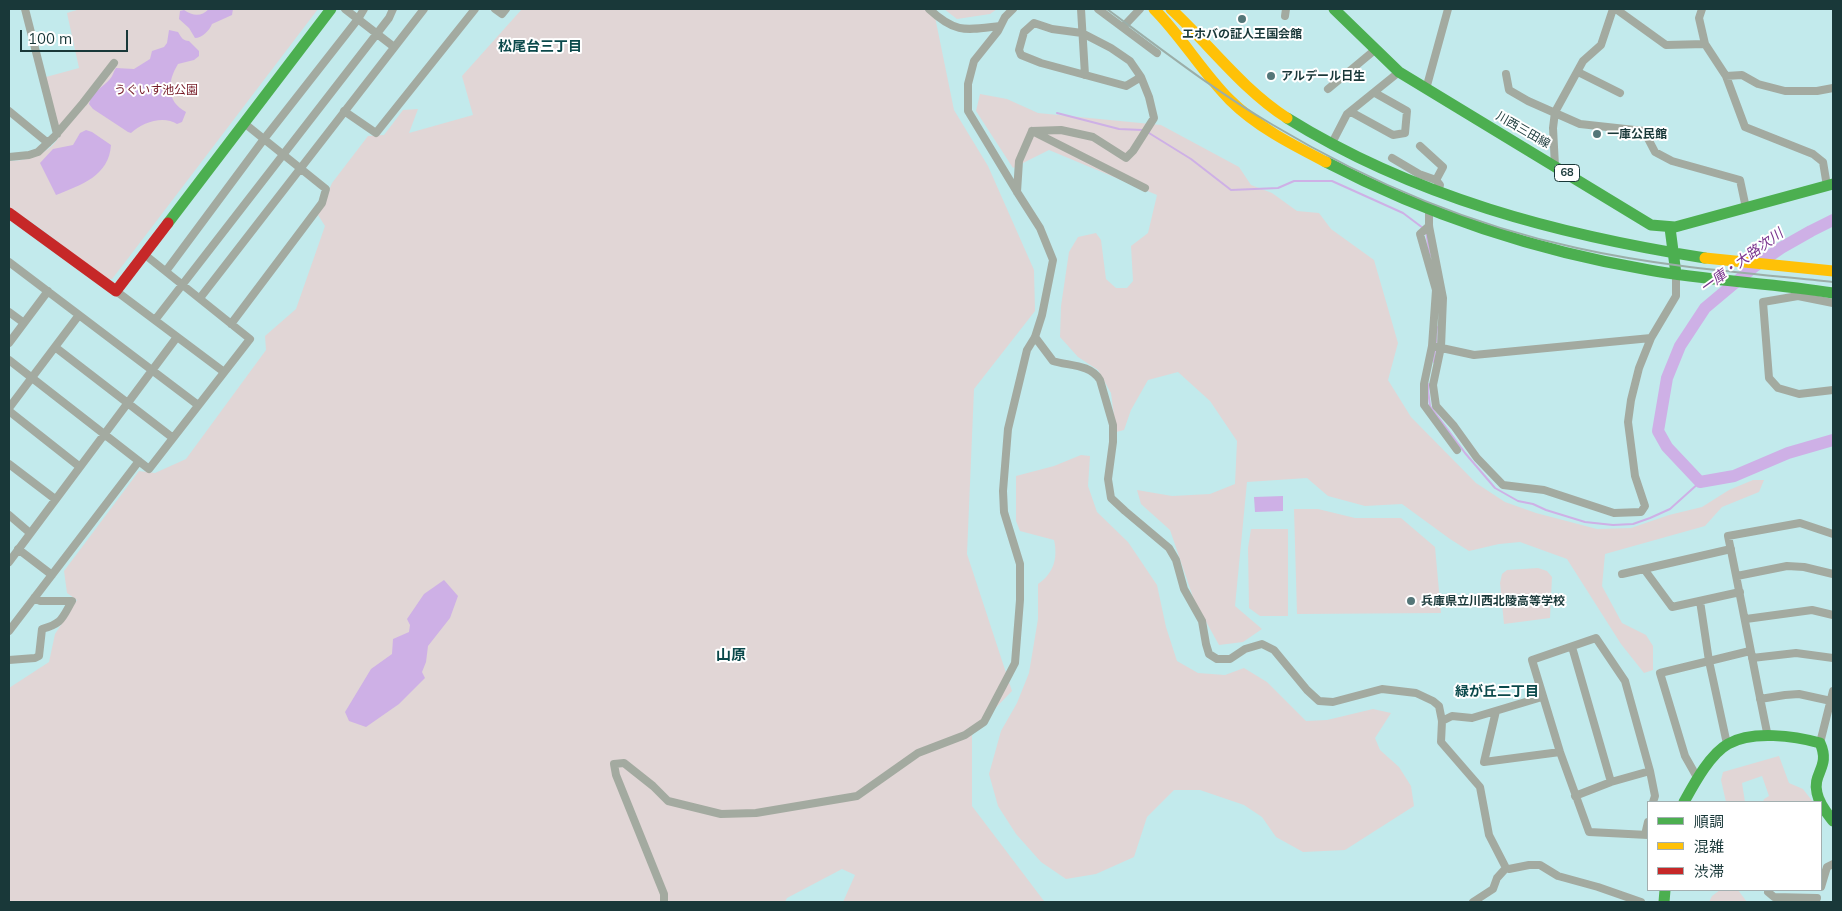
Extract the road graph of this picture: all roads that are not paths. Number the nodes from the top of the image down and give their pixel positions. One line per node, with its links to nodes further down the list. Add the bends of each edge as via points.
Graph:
1 (25, 9): 50 (street)
2 (331, 9): 48 (street)
3 (345, 9): 21 (street)
4 (364, 9): 21 (street)
5 (393, 9): 24 (street)
6 (424, 9): 28 (street)
7 (475, 9): 45 (street, via 376,134)
8 (495, 9): 9 (street, via 502,14)
9 (506, 9)
10 (929, 9): 22 (street, via 944,22 958,28)
11 (1013, 9): 22 (street)
12 (1081, 9): 25 (street)
13 (1098, 9): 23 (street)
14 (1140, 9): 23 (street)
15 (1154, 9): 30 (street)
16 (1171, 9): 26 (street)
17 (1334, 9): 29 (street, 川西三田線 / 68)
18 (1448, 9): 41 (street)
19 (1614, 9): 27 (street, via 1666,45); 34 (street, via 1601,45 1583,61)
20 (1702, 9): 27 (street, via 1700,18)
21 (358, 19): 24 (street); 51 (street)
22 (1000, 26): 63 (street, via 974,61 968,84 968,111)
23 (1123, 27): 31 (street)
24 (377, 33): 28 (street); 55 (street)
25 (1082, 33): 36 (street); 36 (street, via 1034,23 1024,32 1019,50 1021,56); 38 (street, via 1130,61)
26 (1206, 43): 30 (street, via 1198,41); 53 (street, via 1270,106)
27 (1705, 44): 37 (street)
28 (394, 47): 45 (street)
29 (1376, 50): 33 (street, 川西三田線 / 68); 40 (street)
30 (1191, 52): 65 (street, via 1222,92 1255,121 1338,168)
31 (1156, 53)
32 (114, 63): 50 (street)
33 (1399, 72): 41 (street, 川西三田線 / 68); 42 (street)
34 (1578, 72): 43 (street); 47 (street)
35 (1506, 74): 47 (street, via 1509,90)
36 (1085, 75): 38 (street, via 1126,86)
37 (1726, 76): 39 (street, via 1742,75 1758,84 1785,91); 60 (street, via 1745,127 1818,158 1823,162)
38 (1141, 77): 49 (street, via 1154,118 1126,158 1093,137 1061,130)
39 (1833, 88)
40 (1328, 89)
41 (1426, 89): 58 (street, 川西三田線 / 68)
42 (1375, 93): 46 (street); 46 (street, via 1408,111 1405,133 1393,135)
43 (1620, 93)
44 (9, 111): 52 (street)
45 (344, 111): 59 (street)
46 (1351, 112): 53 (street)
47 (1554, 112): 58 (street); 64 (street, via 1580,124 1644,132 1655,152 1672,161 1740,180)
48 (244, 123): 51 (street); 68 (street)
49 (1032, 131): 62 (street); 63 (street, via 1019,161)
50 (57, 134): 52 (street)
51 (264, 139): 55 (street); 71 (street)
52 (48, 143): 56 (street, via 38,152)
53 (1332, 143): 61 (street, via 1375,165)
54 (1420, 146): 61 (street, via 1443,167)
55 (283, 154): 59 (street); 74 (street)
56 (9, 157)
57 (1392, 158): 61 (street)
58 (1555, 166): 67 (street, 川西三田線 / 68, via 1646,222)
59 (300, 168): 78 (street); 84 (street, via 326,189 322,203)
60 (1830, 185): 64 (street, 川西三田線 / 68)
61 (1437, 186): 65 (street); 69 (street, via 1481,208 1571,234)
62 (1145, 188)
63 (1016, 192): 86 (street, via 1040,228 1053,260)
64 (1746, 208): 67 (street, 川西三田線 / 68)
65 (1429, 209): 73 (street, via 1560,252); 90 (street, via 1429,226 1443,298)
66 (9, 213): 75 (street)
67 (1670, 228): 69 (street)
68 (144, 254): 71 (street); 75 (street)
69 (1673, 254): 72 (street); 73 (street)
70 (9, 262): 76 (street)
71 (166, 271): 74 (street)
72 (1833, 271)
73 (1676, 274): 77 (street); 87 (street, via 1676,296)
74 (182, 285): 78 (street); 82 (street)
75 (116, 290): 82 (street)
76 (48, 291): 81 (street); 83 (street)
77 (1833, 293)
78 (200, 298): 84 (street)
79 (1833, 303): 95 (street, via 1798,296 1763,302 1769,378 1778,388 1799,394)
80 (9, 312): 83 (street)
81 (79, 315): 89 (street); 92 (street)
82 (155, 320): 85 (street)
83 (24, 323): 88 (street)
84 (231, 324): 93 (street, via 250,339)
85 (177, 336): 92 (street); 93 (street)
86 (1035, 337): 133 (street, via 1053,361 1086,368 1100,380 1113,425 1114,442 1108,480 1111,498 1173,554 1184,589 1202,620 1210,654 1217,659 1230,659 1245,649 1262,644 1274,650 1318,701 1333,702 1382,689 1400,690 1433,701 1438,706); 153 (street, via 1027,350 1008,429 1003,491 1004,512 1020,564 1015,663 984,722 965,735 918,753 857,796 756,813 721,814 668,801 624,763 614,764 664,894)
87 (1651, 338): 90 (street, via 1474,355); 90 (street, via 1634,383 1628,422 1635,476 1645,506 1641,512 1627,513 1614,513 1544,490 1503,486 1436,406 1432,385)
88 (9, 343)
89 (55, 347): 94 (street); 96 (street)
90 (1436, 347): 101 (street, via 1424,384 1424,405)
91 (9, 360): 94 (street)
92 (152, 370): 96 (street); 97 (street)
93 (224, 372): 97 (street)
94 (32, 378): 98 (street); 99 (street)
95 (1833, 390)
96 (128, 403): 99 (street); 100 (street)
97 (198, 405): 100 (street)
98 (9, 410): 104 (street)
99 (104, 434): 102 (street); 104 (street)
100 (173, 438): 102 (street, via 149,469)
101 (1457, 450)
102 (139, 461): 115 (street)
103 (9, 464): 105 (street)
104 (80, 467): 105 (street)
105 (56, 499): 107 (street)
106 (9, 515): 107 (street)
107 (30, 533): 109 (street)
108 (1833, 534): 110 (street, via 1800,523 1728,536)
109 (18, 549): 111 (street); 115 (street)
110 (1731, 549): 112 (street); 116 (street)
111 (9, 562)
112 (1644, 569): 113 (street); 119 (street, via 1672,608)
113 (1622, 574)
114 (1833, 574): 116 (street, via 1787,566)
115 (52, 575): 118 (street)
116 (1736, 576): 117 (street)
117 (1740, 592): 119 (street); 121 (street)
118 (34, 598): 122 (street); 126 (street, via 40,601 72,601 60,622 42,629 39,656)
119 (1700, 601): 127 (street)
120 (1833, 615): 121 (street, via 1812,610)
121 (1746, 618): 124 (street)
122 (9, 632)
123 (1572, 647): 129 (street, via 1532,660); 138 (street, via 1596,638 1625,681); 140 (street)
124 (1751, 655): 125 (street, via 1796,652); 127 (street); 130 (street)
125 (1833, 658)
126 (9, 660)
127 (1709, 661): 136 (street); 139 (street, via 1660,673 1685,756)
128 (1833, 691): 131 (street)
129 (1542, 697): 132 (street); 137 (street)
130 (1760, 699): 131 (street, via 1799,694); 134 (street)
131 (1831, 701): 135 (street)
132 (1496, 711): 133 (street, via 1472,718 1452,716); 137 (street, via 1484,762)
133 (1442, 721): 149 (street, via 1441,742 1480,787 1489,835)
134 (1768, 737): 135 (street); 136 (street, via 1745,738)
135 (1820, 742): 144 (street, via 1825,751 1816,790)
136 (1727, 744): 139 (street)
137 (1560, 752): 141 (street)
138 (1650, 771): 140 (street); 142 (street)
139 (1698, 779): 143 (street)
140 (1611, 782): 141 (street)
141 (1575, 796): 147 (street, via 1589,832)
142 (1653, 801)
143 (1685, 801)
144 (1821, 801)
145 (1822, 804): 146 (street)
146 (1833, 821)
147 (1647, 835)
148 (1833, 864): 150 (street, via 1827,866)
149 (1506, 868): 154 (street, via 1493,889); 155 (street, via 1540,865 1558,876)
150 (1822, 882)
151 (1768, 891): 152 (street, via 1774,897)
152 (1817, 900)
153 (664, 902)
154 (1473, 902)
155 (1641, 902)

